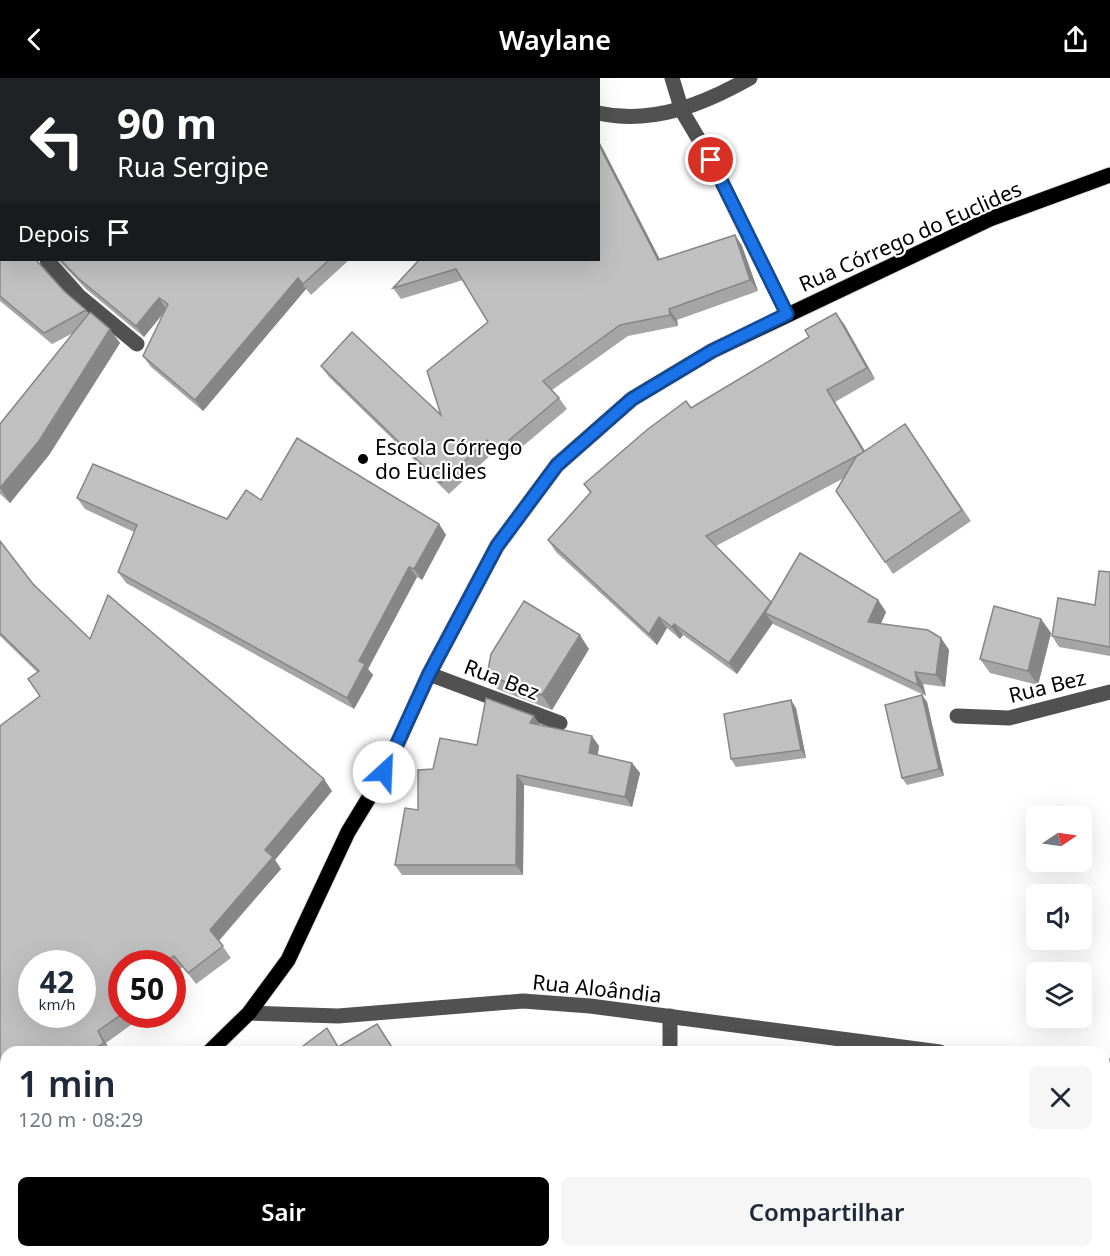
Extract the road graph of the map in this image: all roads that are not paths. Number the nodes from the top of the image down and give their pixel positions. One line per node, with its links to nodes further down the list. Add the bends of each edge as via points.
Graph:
1 (672, 78): 3 (street)
2 (750, 78): 3 (street)
3 (682, 111): 4 (street, via 635,116); 7 (street, via 711,160)
4 (600, 113)
5 (1110, 175): 7 (main road, Rua Córrego do Euclides, via 990,219)
6 (48, 261): 8 (street, via 79,296)
7 (787, 314): 9 (main road, Rua Córrego do Euclides, via 712,351 632,399 557,465 497,546)
8 (137, 344)
9 (429, 674): 12 (street, Rua Bez); 13 (main road, Rua Córrego do Euclides, via 288,960)
10 (1110, 692): 11 (street, Rua Bez, via 1009,718)
11 (957, 716)
12 (560, 723)
13 (249, 1012): 14 (street, Rua Aloândia, via 338,1016 523,1001); 15 (main road, Rua Córrego do Euclides)
14 (669, 1016): 16 (street); 17 (street, Rua Aloândia)
15 (215, 1046)
16 (670, 1046)
17 (895, 1046)

